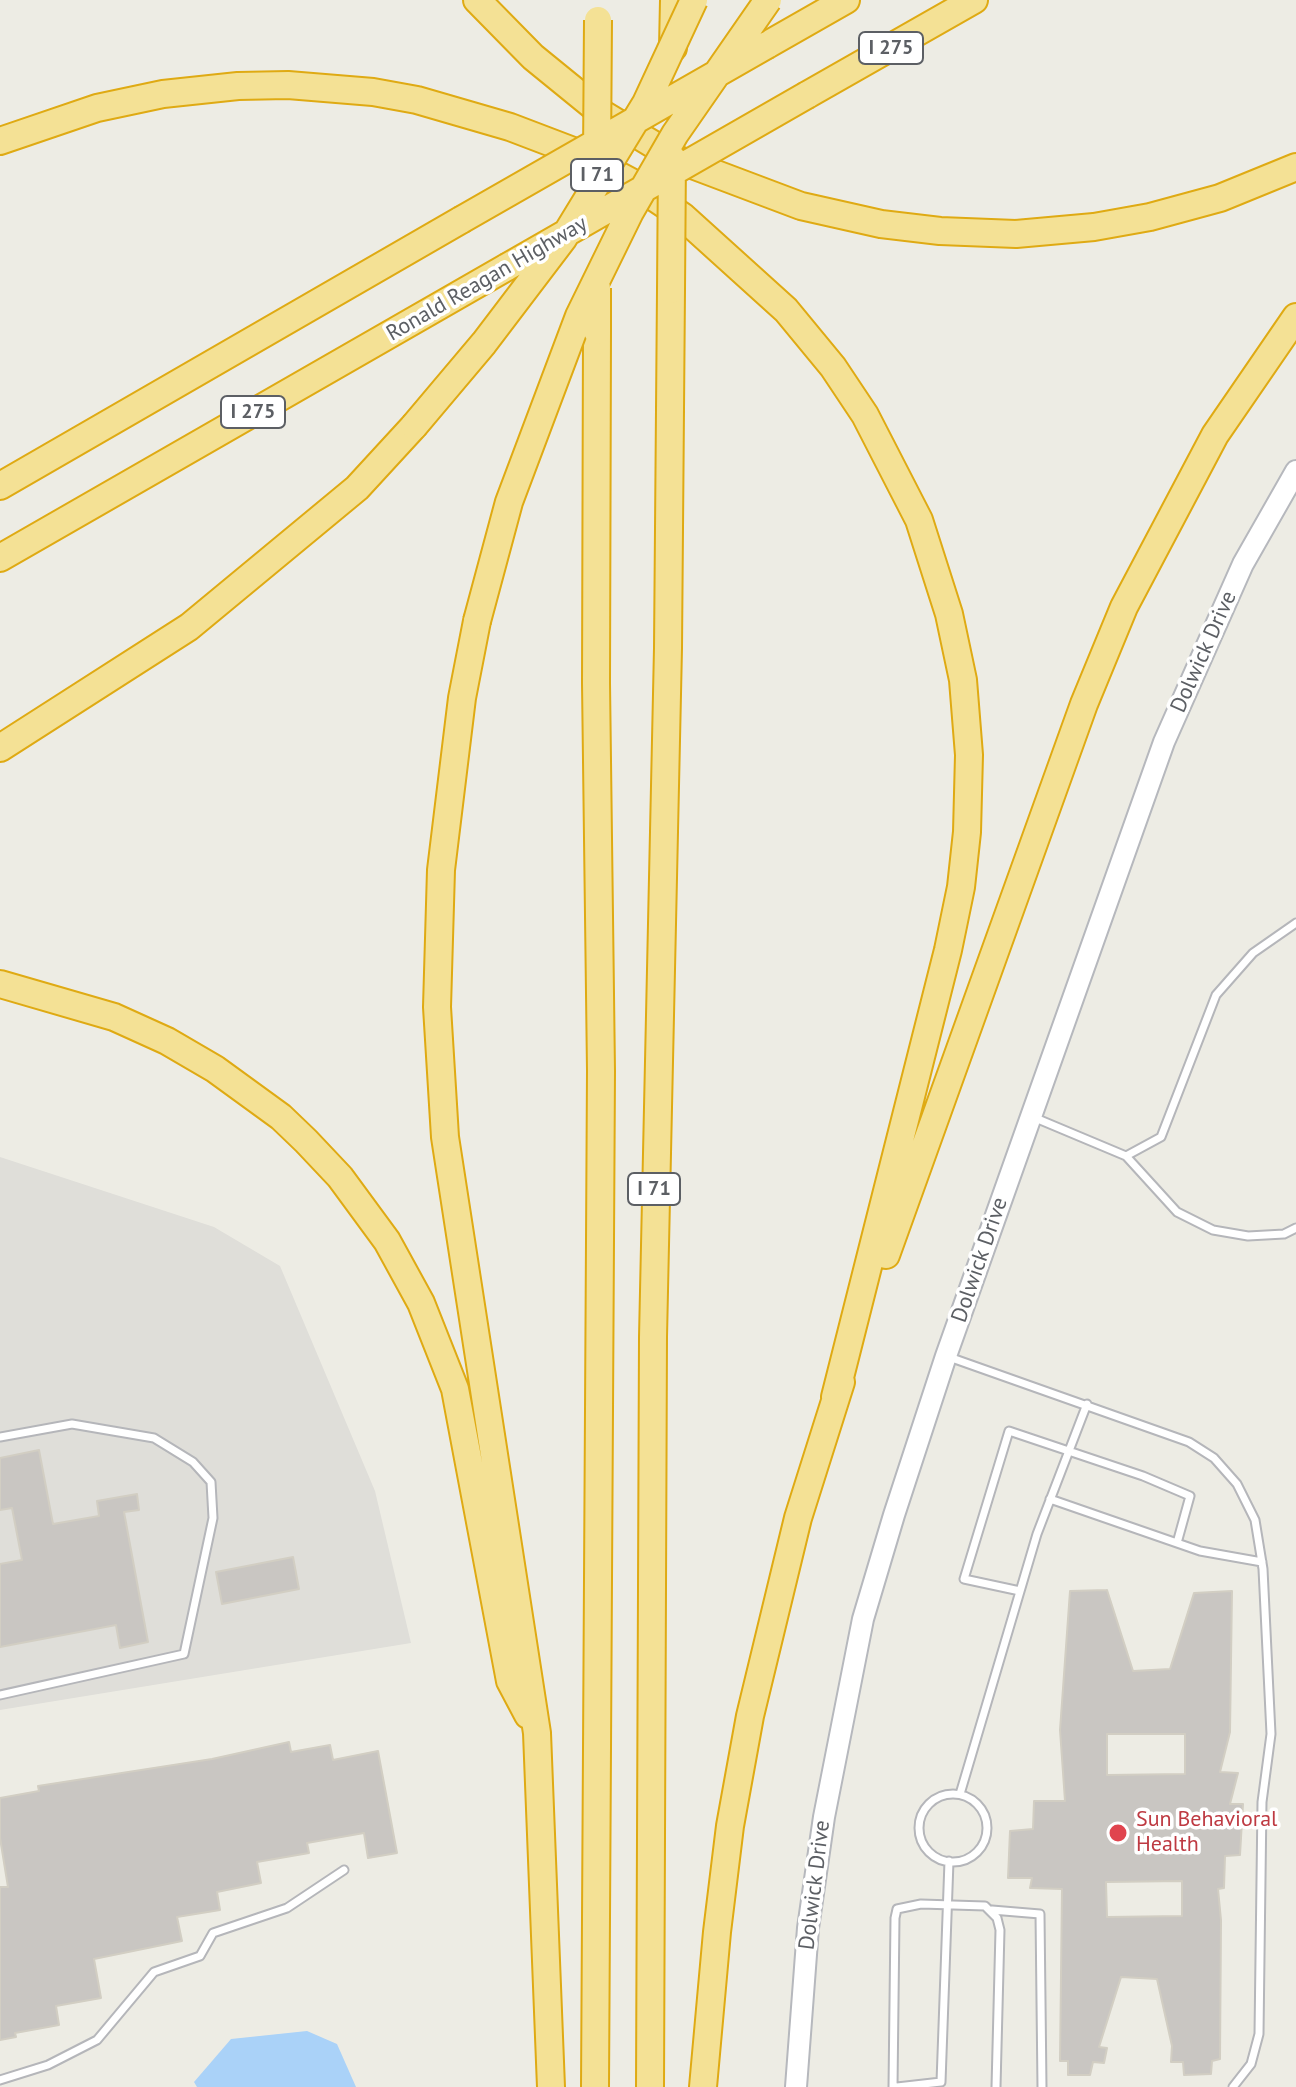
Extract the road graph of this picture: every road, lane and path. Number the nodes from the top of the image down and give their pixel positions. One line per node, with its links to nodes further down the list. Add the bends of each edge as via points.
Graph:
1 (477, 0): 9 (highway, via 533,57 603,114 679,160 801,206 881,224 1016,234 1094,227 1220,198)
2 (674, 0): 40 (highway, I 71, bridge, via 668,648 652,1353)
3 (694, 0): 14 (highway, bridge, via 646,103 563,239 484,343 357,488 189,627)
4 (768, 0): 30 (highway, bridge, via 675,134 579,316 509,502 462,698 441,870 437,1007 445,1137)
5 (846, 0): 12 (highway, I 275, bridge)
6 (974, 0): 13 (highway, Ronald Reagan Highway / I 275, bridge)
7 (598, 10): 39 (highway, I 71, bridge, via 601,1071)
8 (0, 141): 21 (highway, via 97,108 238,86 345,89 466,113 573,151 682,216 786,310 865,415 919,520 949,614 963,680 969,755 967,832 948,950)
9 (1296, 167)
10 (1296, 317): 21 (highway, via 1215,435 1124,607 1084,704)
11 (1296, 471): 17 (main road, Dolwick Drive, via 1243,564 1164,742)
12 (0, 486)
13 (0, 558)
14 (0, 748)
15 (1296, 923): 18 (lane, via 1253,953 1216,995 1161,1137)
16 (0, 984): 30 (highway, via 114,1017 215,1069 306,1141 387,1241 421,1303 455,1389 510,1681)
17 (1030, 1116): 18 (lane); 20 (main road, Dolwick Drive)
18 (1126, 1156): 19 (lane, via 1177,1212 1213,1230 1248,1236)
19 (1296, 1228)
20 (946, 1356): 22 (lane); 42 (main road, Dolwick Drive, via 863,1619 842,1717 808,1928)
21 (835, 1397): 41 (highway, via 798,1518 750,1716 722,1887)
22 (1087, 1404): 24 (lane); 27 (lane, via 1189,1442 1214,1458 1237,1484 1255,1520)
23 (0, 1437): 29 (lane, via 72,1424 154,1438 193,1462 211,1482 213,1518 184,1654)
24 (1069, 1451): 25 (lane); 26 (lane, via 1190,1496); 28 (lane, via 1009,1431 964,1579)
25 (1050, 1499): 26 (lane); 28 (lane)
26 (1177, 1543): 27 (lane)
27 (1262, 1562): 46 (lane, via 1271,1734 1262,1802 1259,2034 1251,2064)
28 (1020, 1591): 31 (lane)
29 (0, 1695)
30 (537, 1733): 38 (highway)
31 (960, 1794): 32 (lane, via 979,1805 986,1836 975,1854); 32 (lane, via 928,1804 919,1826 925,1848)
32 (949, 1861): 34 (lane)
33 (344, 1870): 36 (lane, via 287,1908 213,1933 200,1956 154,1972 97,2040 48,2065)
34 (947, 1904): 35 (lane); 37 (lane); 43 (lane, via 897,1909)
35 (992, 1910): 44 (lane, via 1000,1930); 45 (lane, via 1040,1914)
36 (0, 2080)
37 (942, 2084): 43 (lane)
38 (551, 2087)
39 (595, 2087)
40 (650, 2087)
41 (703, 2087)
42 (796, 2087)
43 (895, 2087)
44 (996, 2087)
45 (1042, 2087)
46 (1233, 2087)

